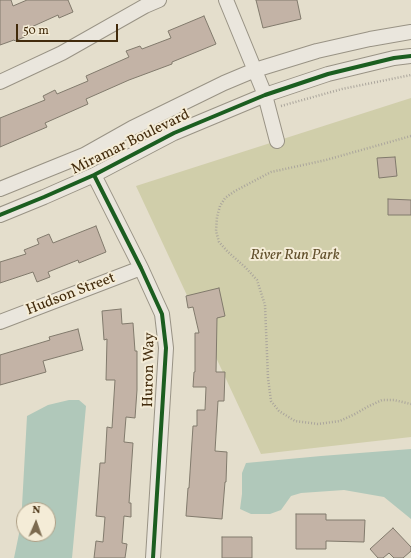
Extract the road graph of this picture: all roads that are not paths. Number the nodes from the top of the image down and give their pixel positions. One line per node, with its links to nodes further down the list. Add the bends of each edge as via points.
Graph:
1 (159, 0): 6 (street, via 62,54)
2 (226, 0): 5 (street)
3 (411, 32): 5 (street, Miramar Boulevard, via 317,51)
4 (411, 56): 7 (street, Miramar Boulevard, via 328,74)
5 (255, 70): 7 (street); 10 (street, Miramar Boulevard, via 132,128 84,155)
6 (0, 82)
7 (265, 95): 8 (street); 9 (street, Miramar Boulevard, via 174,133)
8 (277, 141)
9 (94, 175): 11 (street, Miramar Boulevard); 12 (street, Huron Way)
10 (0, 189)
11 (0, 215)
12 (141, 268): 13 (street, Hudson Street); 14 (street, Huron Way, via 162,314 166,348)
13 (0, 322)
14 (153, 558)

